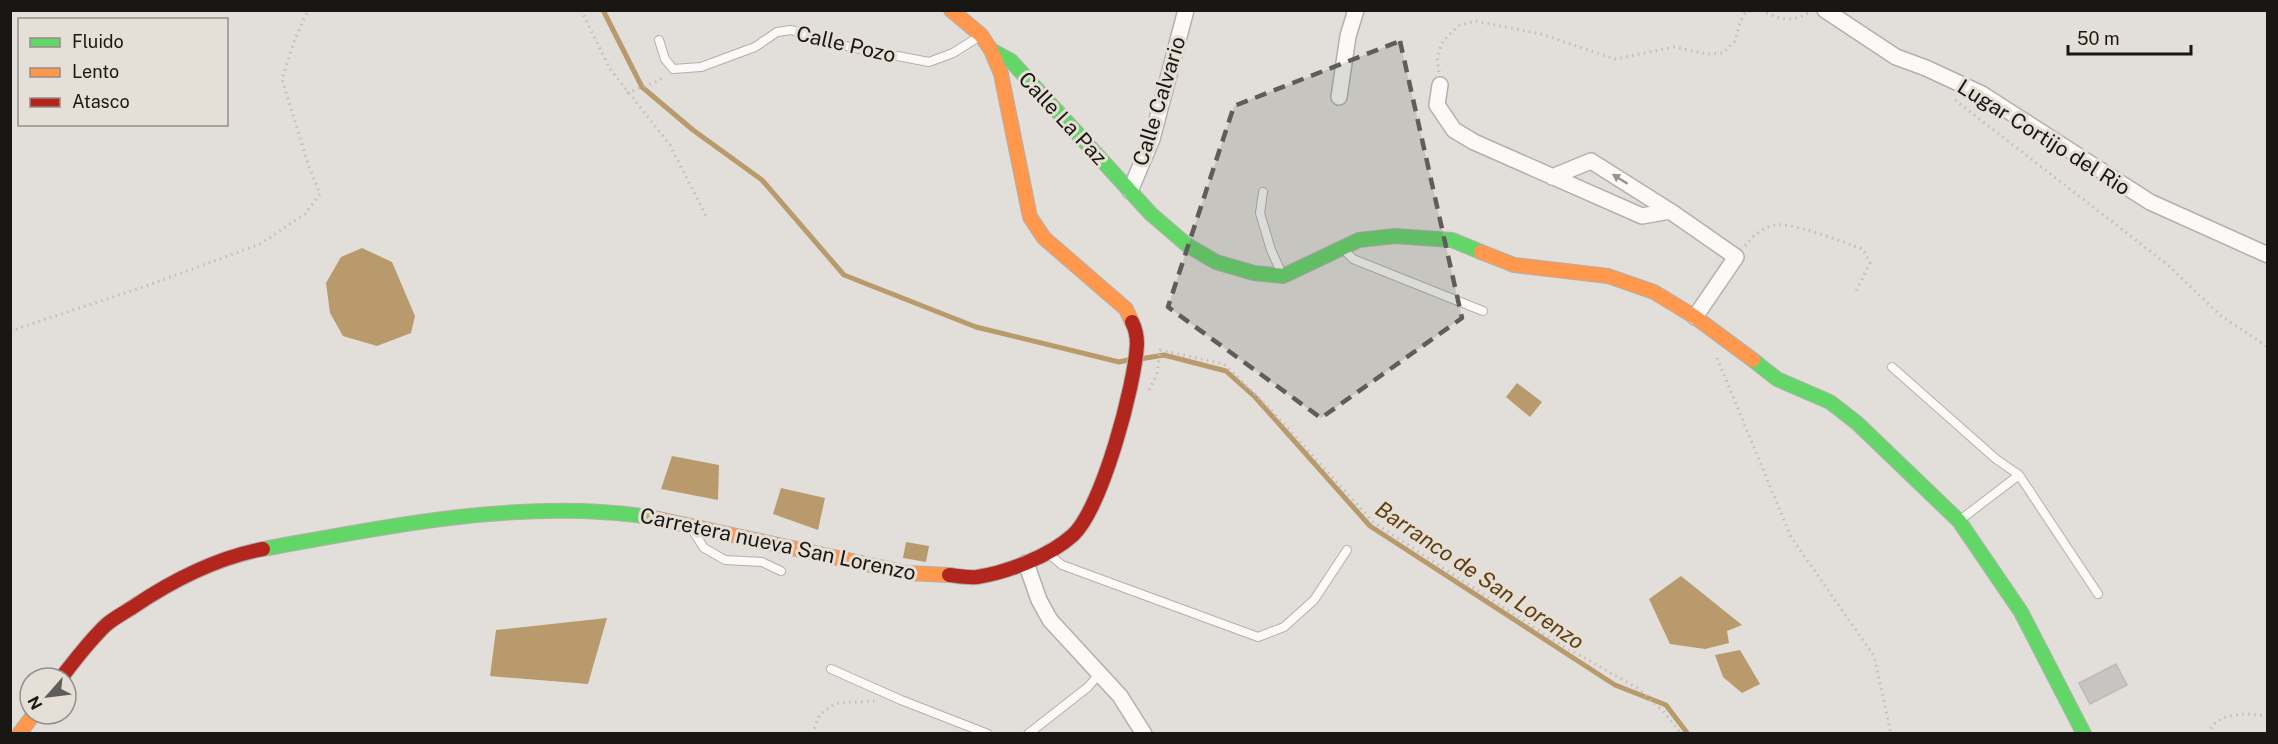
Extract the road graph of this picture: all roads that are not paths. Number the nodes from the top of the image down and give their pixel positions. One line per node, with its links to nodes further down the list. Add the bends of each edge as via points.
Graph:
1 (951, 10): 5 (street, Carretera nueva San Lorenzo)
2 (1186, 10): 11 (street, Calle Calvario, via 1152,139)
3 (1356, 10): 9 (street)
4 (1825, 10): 15 (street, Lugar Cortijo del Rio, via 1896,57 1982,94 2150,202)
5 (981, 35): 6 (lane, Calle Pozo, via 929,62 850,47 791,30 777,32 755,47 701,67 673,69); 7 (street, Carretera nueva San Lorenzo)
6 (659, 40)
7 (991, 50): 11 (street, Calle La Paz, via 1011,61); 24 (street, Carretera nueva San Lorenzo, via 1001,74 1030,217 1044,238 1126,309 1137,343 1124,418 1090,512 1074,534)
8 (1440, 85): 10 (street, via 1437,105 1454,130)
9 (1339, 97)
10 (1552, 177): 13 (street, via 1642,216); 13 (street, one-way to 10, via 1591,161)
11 (1130, 191): 16 (street, Calle La Paz, via 1187,245 1216,262)
12 (1263, 192): 16 (lane, via 1260,213)
13 (1670, 211): 18 (street, via 1736,257)
14 (1342, 248): 16 (street); 17 (lane, via 1353,259); 18 (street, via 1359,240 1395,236 1452,240 1514,265 1608,276 1654,292)
15 (2268, 255)
16 (1283, 276)
17 (1484, 311)
18 (1695, 317): 21 (street, via 1776,379 1830,402)
19 (1892, 367): 20 (lane)
20 (2019, 475): 21 (lane); 27 (lane)
21 (1959, 521): 34 (street, via 2021,612)
22 (689, 525): 25 (street, Carretera nueva San Lorenzo, via 907,573 976,576); 26 (lane, via 704,548 725,560 762,562); 28 (street, Carretera nueva San Lorenzo, via 631,513 543,510 356,532 234,555 188,574 107,624)
23 (1347, 550): 24 (lane, via 1314,600 1284,627 1258,636 1062,565)
24 (1047, 554): 25 (street, Carretera nueva San Lorenzo)
25 (1026, 563): 30 (street, via 1050,620)
26 (781, 571)
27 (2098, 594)
28 (70, 666)
29 (831, 669): 31 (lane)
30 (1100, 673): 32 (lane); 33 (street)
31 (988, 734)
32 (1029, 734)
33 (1144, 734)
34 (2084, 734)

